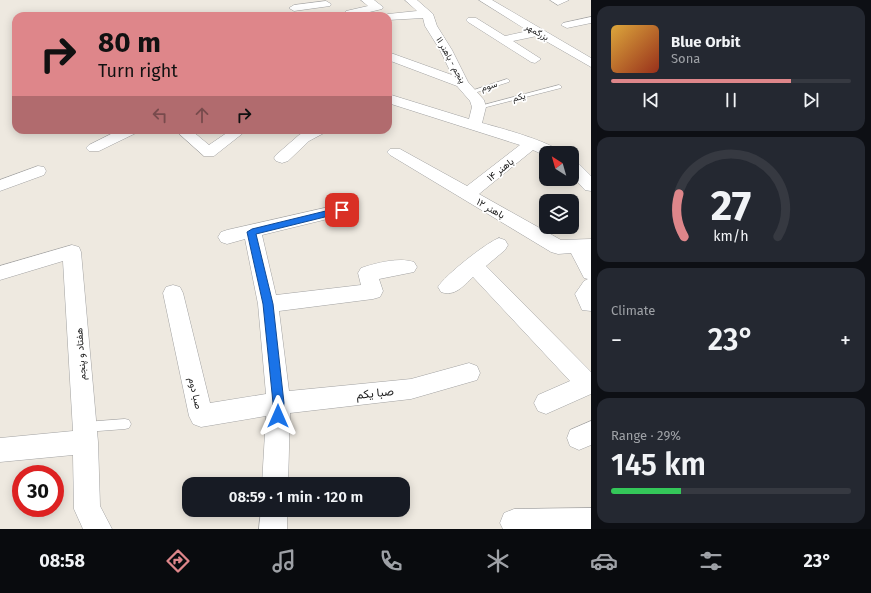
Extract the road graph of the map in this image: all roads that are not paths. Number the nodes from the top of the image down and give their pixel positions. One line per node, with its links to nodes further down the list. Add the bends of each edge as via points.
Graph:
1 (366, 0): 10 (street, via 378,7)
2 (410, 0): 11 (street, پنجم - باهنر ۱۱)
3 (484, 0): 16 (street, بزرگمهر)
4 (555, 0): 5 (street)
5 (564, 0)
6 (326, 4): 7 (street)
7 (312, 6): 8 (street); 9 (street)
8 (294, 8)
9 (316, 12)
10 (355, 12)
11 (427, 14): 12 (street); 23 (street, پنجم - باهنر ۱۱)
12 (392, 17)
13 (472, 20): 17 (street)
14 (591, 20): 15 (street)
15 (567, 25)
16 (538, 32): 17 (street); 20 (street, بزرگمهر)
17 (503, 40): 19 (street)
18 (392, 58): 23 (street)
19 (535, 59)
20 (591, 63)
21 (507, 81): 23 (lane, سوم)
22 (559, 87): 25 (lane, یکم)
23 (466, 88): 25 (street, پنجم - باهنر ۱۱, via 477,100)
24 (392, 100): 27 (street)
25 (479, 107): 28 (street)
26 (392, 110): 27 (street)
27 (419, 110): 28 (street)
28 (474, 126): 33 (street)
29 (123, 134): 35 (street)
30 (186, 134): 31 (street, via 209,154)
31 (235, 134)
32 (312, 134): 37 (street)
33 (532, 144): 34 (street); 42 (street, باهنر ۱۴)
34 (539, 147)
35 (94, 148)
36 (395, 152): 42 (street, باهنر ۱۲)
37 (282, 158)
38 (38, 171): 40 (street)
39 (579, 174): 41 (street)
40 (0, 186)
41 (591, 186)
42 (468, 194): 47 (street, باهنر ۱۲, via 558,247)
43 (342, 210): 44 (street)
44 (252, 232): 45 (street); 54 (street)
45 (227, 237)
46 (499, 245): 48 (street)
47 (584, 246): 51 (street)
48 (473, 265): 52 (street); 56 (street)
49 (407, 267): 54 (street, via 368,273 372,290)
50 (0, 273): 60 (street, هفتاد و پنجم, via 72,252)
51 (591, 273)
52 (448, 287)
53 (173, 293): 57 (street, صبا دوم, via 201,416)
54 (268, 304): 57 (street)
55 (469, 373): 57 (street, صبا یکم, via 411,389)
56 (590, 384): 58 (street)
57 (279, 403): 62 (street)
58 (546, 403)
59 (125, 424): 60 (lane)
60 (85, 435): 61 (street); 66 (street, هفتاد و پنجم, via 87,509)
61 (0, 450)
62 (275, 477)
63 (274, 517): 67 (street)
64 (591, 522): 65 (street)
65 (514, 523)
66 (98, 529)
67 (273, 529)

